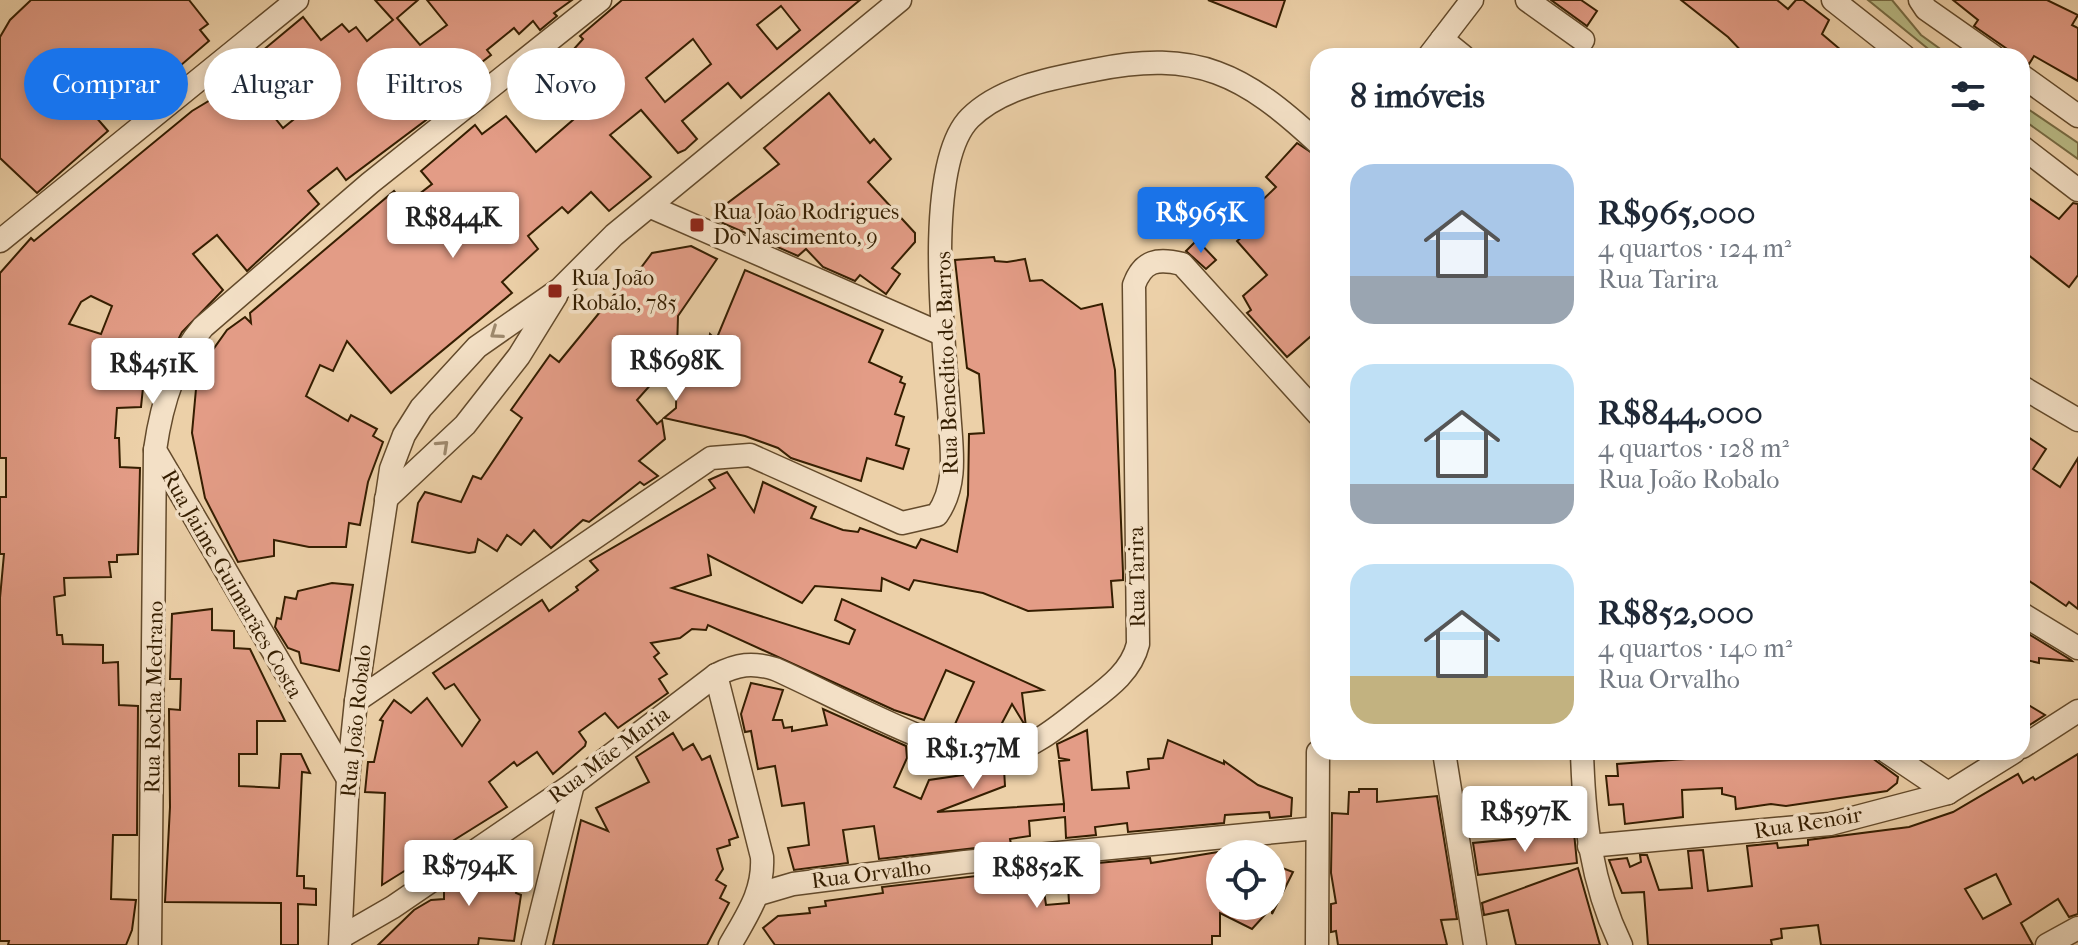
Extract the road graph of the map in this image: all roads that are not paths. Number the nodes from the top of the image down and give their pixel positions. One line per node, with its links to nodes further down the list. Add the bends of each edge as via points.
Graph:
1 (297, 0): 18 (street)
2 (600, 0): 24 (street, Rua Jaime Guimarães Costa, via 370,183 203,327 172,381)
3 (900, 0): 17 (street, Rua João Robalo)
4 (1472, 0): 9 (street)
5 (1527, 0): 8 (street)
6 (1833, 0): 10 (street)
7 (1920, 0): 11 (street)
8 (1583, 40)
9 (1435, 48)
10 (1894, 48)
11 (1982, 48)
12 (2030, 82): 13 (street)
13 (2078, 116)
14 (1310, 135): 20 (street, Rua Benedito de Barros, via 1252,88 1180,62 1116,65 1002,97 971,117 949,154 942,200)
15 (2030, 153): 16 (street)
16 (2078, 190)
17 (651, 207): 19 (street, Rua João Robalo); 20 (street)
18 (0, 241)
19 (560, 289): 25 (street, Rua João Robalo, one-way to 19, via 465,425 519,356); 25 (street, Rua João Robalo, one-way to 25, via 477,347 441,384 404,435)
20 (944, 335): 29 (street, Rua Benedito de Barros, via 953,470 947,501 937,515 902,523 750,455 711,458)
21 (2030, 392): 23 (street)
22 (1310, 405): 28 (street, Rua Tarira, via 1182,264 1160,259 1148,264 1139,270 1134,285 1138,644 1135,658 1121,675 1045,735 1022,748 981,757 753,662)
23 (2078, 420)
24 (155, 450): 37 (street, Rua Jaime Guimarães Costa); 45 (street, Rua Rocha Medrano)
25 (386, 499): 29 (street, Rua João Robalo)
26 (2030, 619): 27 (street)
27 (2078, 648)
28 (716, 675): 38 (street, Rua Mãe Maria); 42 (street, via 762,857)
29 (356, 701): 37 (street, Rua João Robalo)
30 (2078, 711): 31 (street)
31 (2030, 742)
32 (1318, 760): 40 (street)
33 (1445, 760): 49 (street)
34 (1582, 760): 41 (street)
35 (1899, 760): 39 (street)
36 (2001, 760): 39 (street, Rua Renoir)
37 (348, 779): 44 (street, Rua João Robalo)
38 (573, 784): 44 (street, Rua Mãe Maria); 46 (street)
39 (1948, 793): 41 (street, Rua Renoir, via 1830,824)
40 (1317, 828): 42 (street, Rua Orvalho, via 965,862 793,884); 48 (street)
41 (1589, 846): 50 (street, via 1599,890)
42 (759, 894): 47 (street)
43 (2078, 928): 51 (street)
44 (341, 941)
45 (150, 945)
46 (533, 945)
47 (730, 945)
48 (1317, 945)
49 (1475, 945)
50 (1621, 945)
51 (2047, 945)

